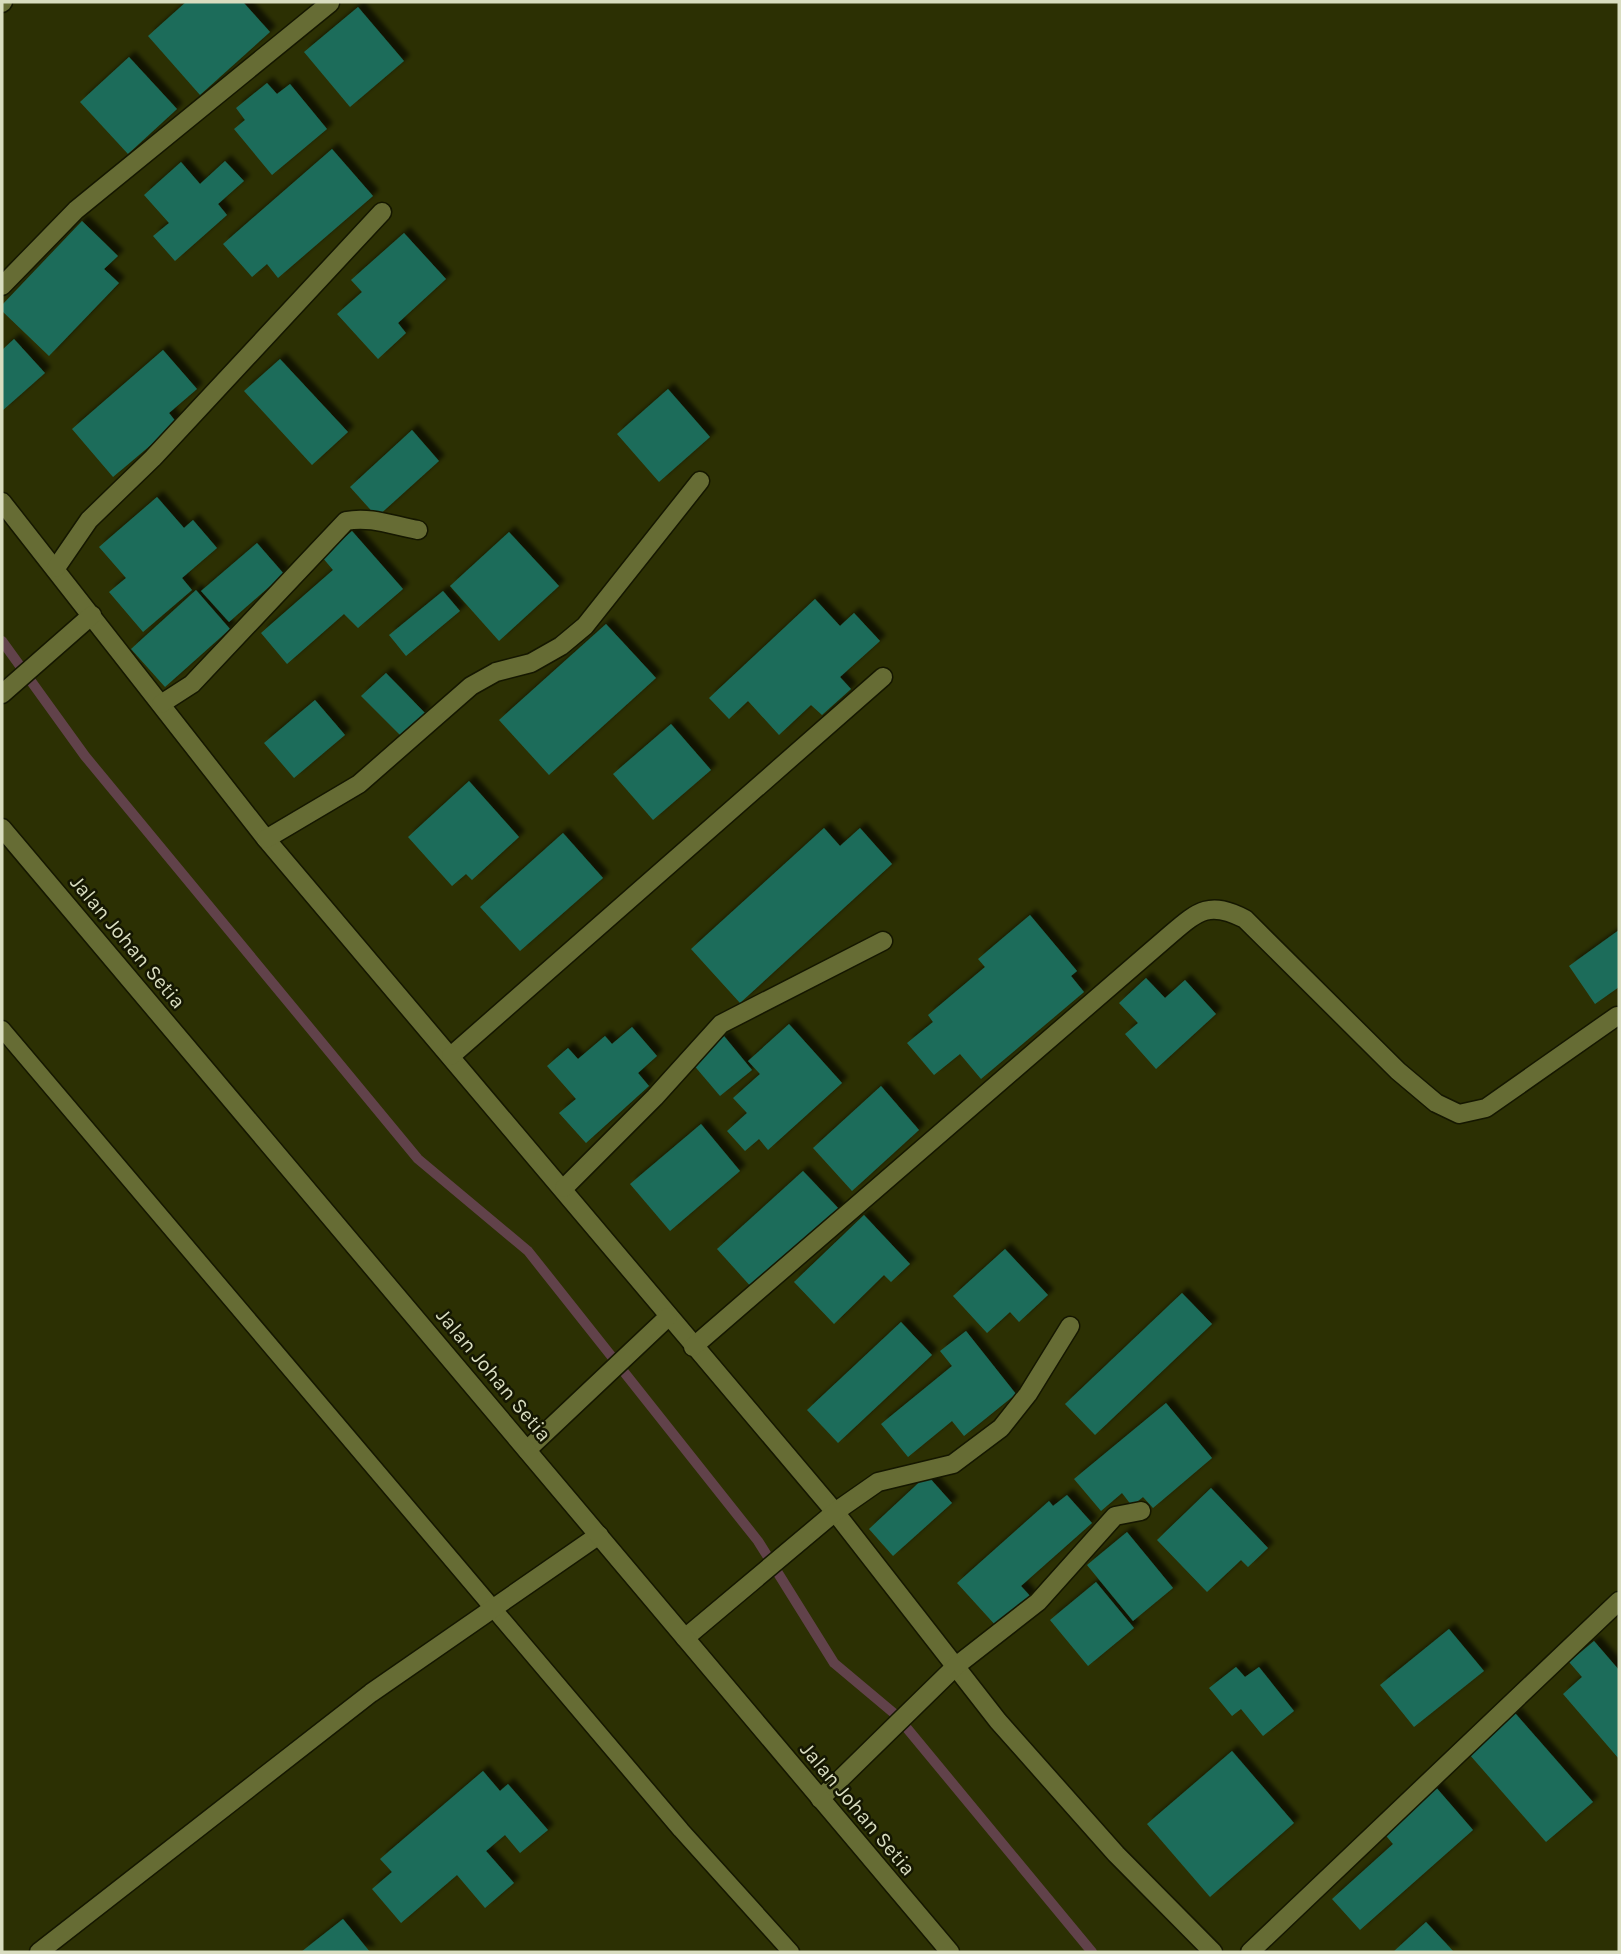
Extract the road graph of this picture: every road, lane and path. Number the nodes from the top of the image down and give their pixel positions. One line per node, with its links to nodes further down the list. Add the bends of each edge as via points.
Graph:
1 (330, 4): 3 (street, via 76,210)
2 (382, 212): 7 (street, via 153,458 89,520)
3 (2, 286)
4 (700, 481): 13 (street, via 585,626 561,646 471,686 359,784)
5 (2, 502): 7 (street)
6 (418, 530): 11 (street, via 366,517 346,521 192,684)
7 (56, 568): 8 (street)
8 (92, 615): 10 (street); 11 (street)
9 (883, 677): 17 (street)
10 (2, 694)
11 (161, 704): 13 (street)
12 (2, 828): 22 (street, Jalan Johan Setia)
13 (266, 839): 17 (street)
14 (883, 941): 18 (street, via 721,1024)
15 (1617, 1016): 21 (street, via 1486,1108 1459,1114 1436,1103 1398,1072 1245,919 1226,909 1209,908 1190,918)
16 (2, 1029): 27 (lane)
17 (451, 1056): 18 (street)
18 (564, 1188): 19 (street)
19 (668, 1317): 21 (street); 22 (street)
20 (1070, 1326): 24 (street, via 1001,1428 953,1464 878,1482)
21 (693, 1347): 24 (street)
22 (527, 1450): 25 (street, Jalan Johan Setia)
23 (1140, 1511): 29 (street, via 1115,1516 1038,1602)
24 (835, 1512): 28 (street); 29 (street)
25 (600, 1535): 27 (street); 28 (street, Jalan Johan Setia)
26 (1619, 1601): 35 (street)
27 (492, 1606): 31 (street, via 371,1693); 32 (lane)
28 (685, 1639): 30 (street, Jalan Johan Setia)
29 (951, 1672): 30 (street); 34 (street, via 1116,1854)
30 (820, 1799): 33 (street, Jalan Johan Setia)
31 (39, 1952)
32 (791, 1952)
33 (950, 1952)
34 (1213, 1952)
35 (1250, 1952)

